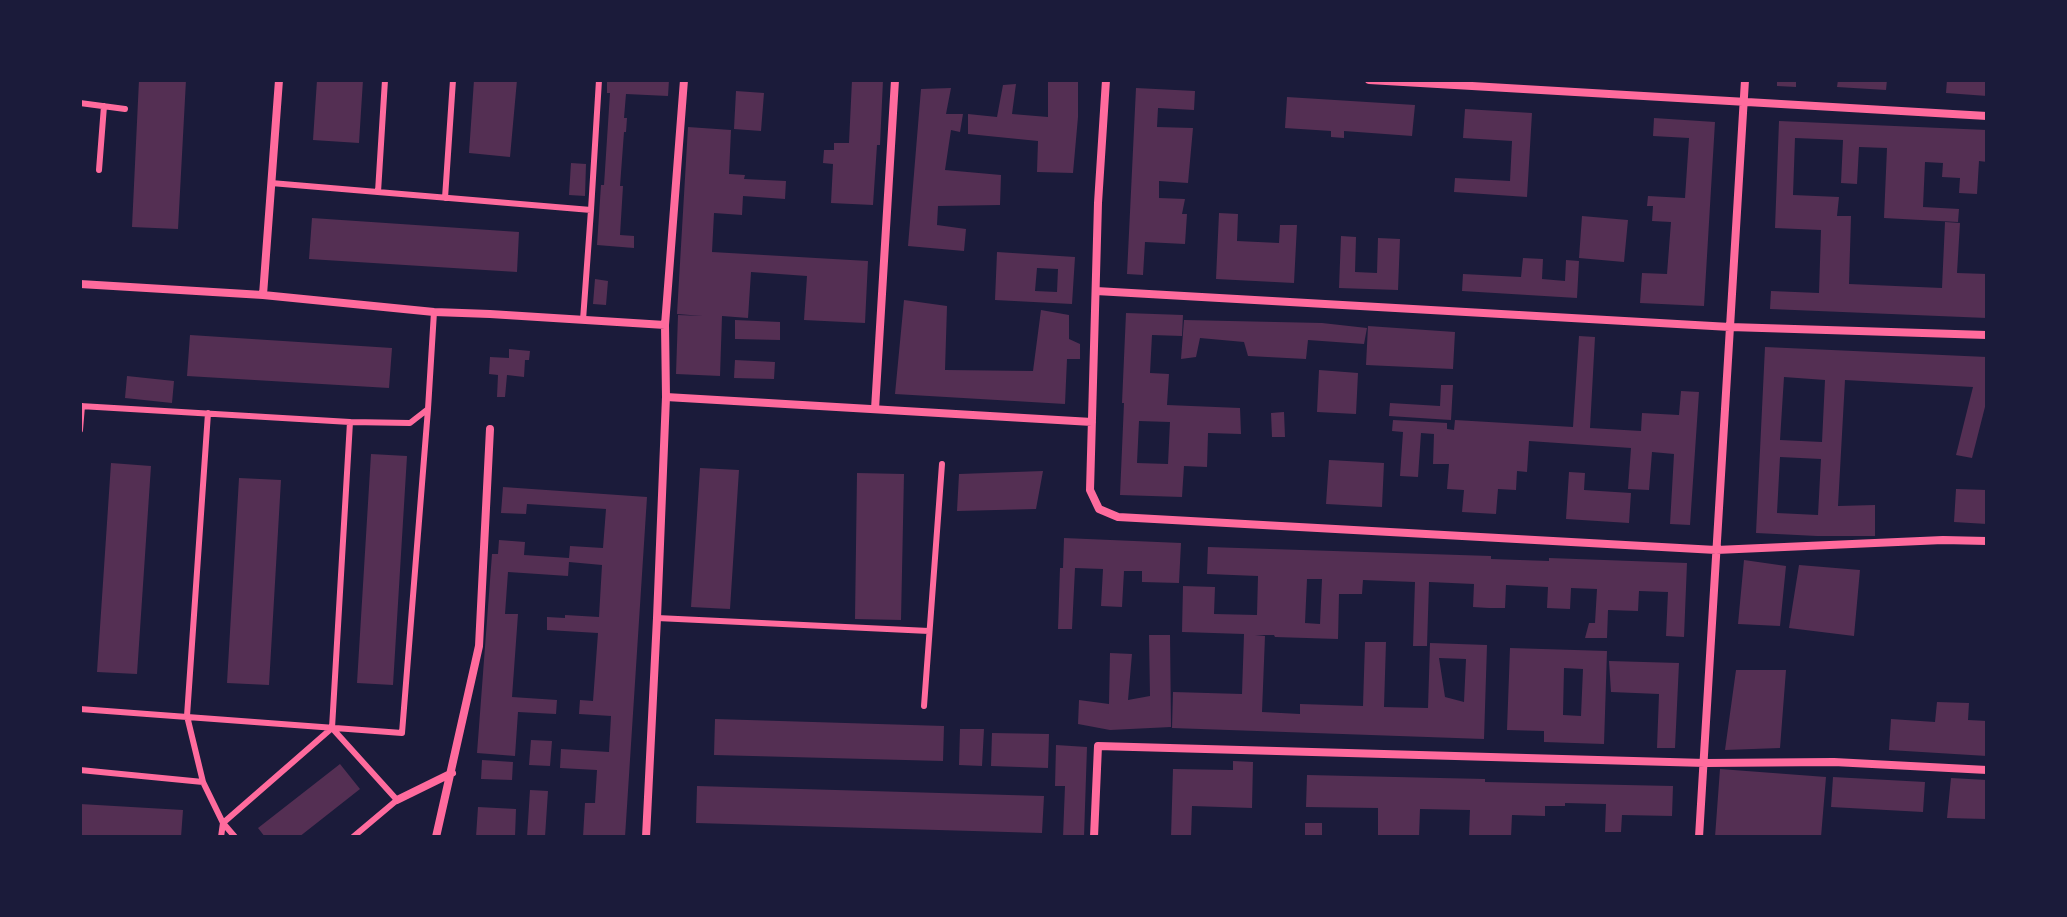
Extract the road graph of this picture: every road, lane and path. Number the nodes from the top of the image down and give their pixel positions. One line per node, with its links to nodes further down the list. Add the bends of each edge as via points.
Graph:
1 (279, 80): 16 (street)
2 (385, 80): 17 (lane)
3 (453, 80): 18 (lane)
4 (599, 80): 19 (lane)
5 (684, 80): 25 (street)
6 (895, 80): 31 (street)
7 (1106, 80): 21 (street)
8 (1369, 80): 10 (street)
9 (1745, 80): 10 (street)
10 (1744, 102): 14 (street); 26 (street)
11 (80, 103): 12 (lane)
12 (104, 106): 13 (lane); 15 (lane)
13 (125, 109)
14 (1987, 116)
15 (99, 170)
16 (271, 183): 17 (lane); 22 (street)
17 (378, 192): 18 (lane)
18 (445, 198): 19 (lane)
19 (591, 210): 24 (lane)
20 (80, 284): 22 (street)
21 (1096, 291): 26 (street); 34 (street)
22 (263, 295): 23 (street)
23 (434, 312): 24 (street); 30 (lane)
24 (583, 320): 25 (street)
25 (665, 325): 28 (street)
26 (1730, 327): 27 (street); 39 (street)
27 (1987, 335)
28 (666, 397): 31 (street); 40 (street)
29 (81, 406): 32 (lane); 36 (lane)
30 (428, 409): 33 (lane, via 410,423); 45 (lane, via 402,733)
31 (875, 409): 34 (street)
32 (208, 413): 33 (lane); 44 (lane)
33 (350, 422): 45 (lane)
34 (1092, 422): 39 (street, via 1090,490 1099,509 1118,517)
35 (490, 429): 49 (street, via 479,646)
36 (80, 430)
37 (942, 464): 41 (lane)
38 (1987, 541): 39 (street)
39 (1716, 550): 46 (street)
40 (657, 618): 41 (lane); 57 (street)
41 (929, 631): 42 (lane)
42 (924, 706)
43 (80, 709): 44 (lane)
44 (187, 716): 45 (lane); 50 (lane)
45 (332, 728): 51 (lane); 52 (lane)
46 (1705, 763): 48 (street, via 1834,762); 58 (street, via 1098,746); 59 (street)
47 (80, 770): 50 (lane)
48 (1987, 770)
49 (452, 773): 51 (street); 56 (street)
50 (203, 782): 52 (lane)
51 (397, 800): 55 (lane)
52 (223, 823): 53 (lane); 54 (lane)
53 (221, 837)
54 (235, 837)
55 (353, 837)
56 (436, 837)
57 (646, 837)
58 (1094, 837)
59 (1699, 837)

